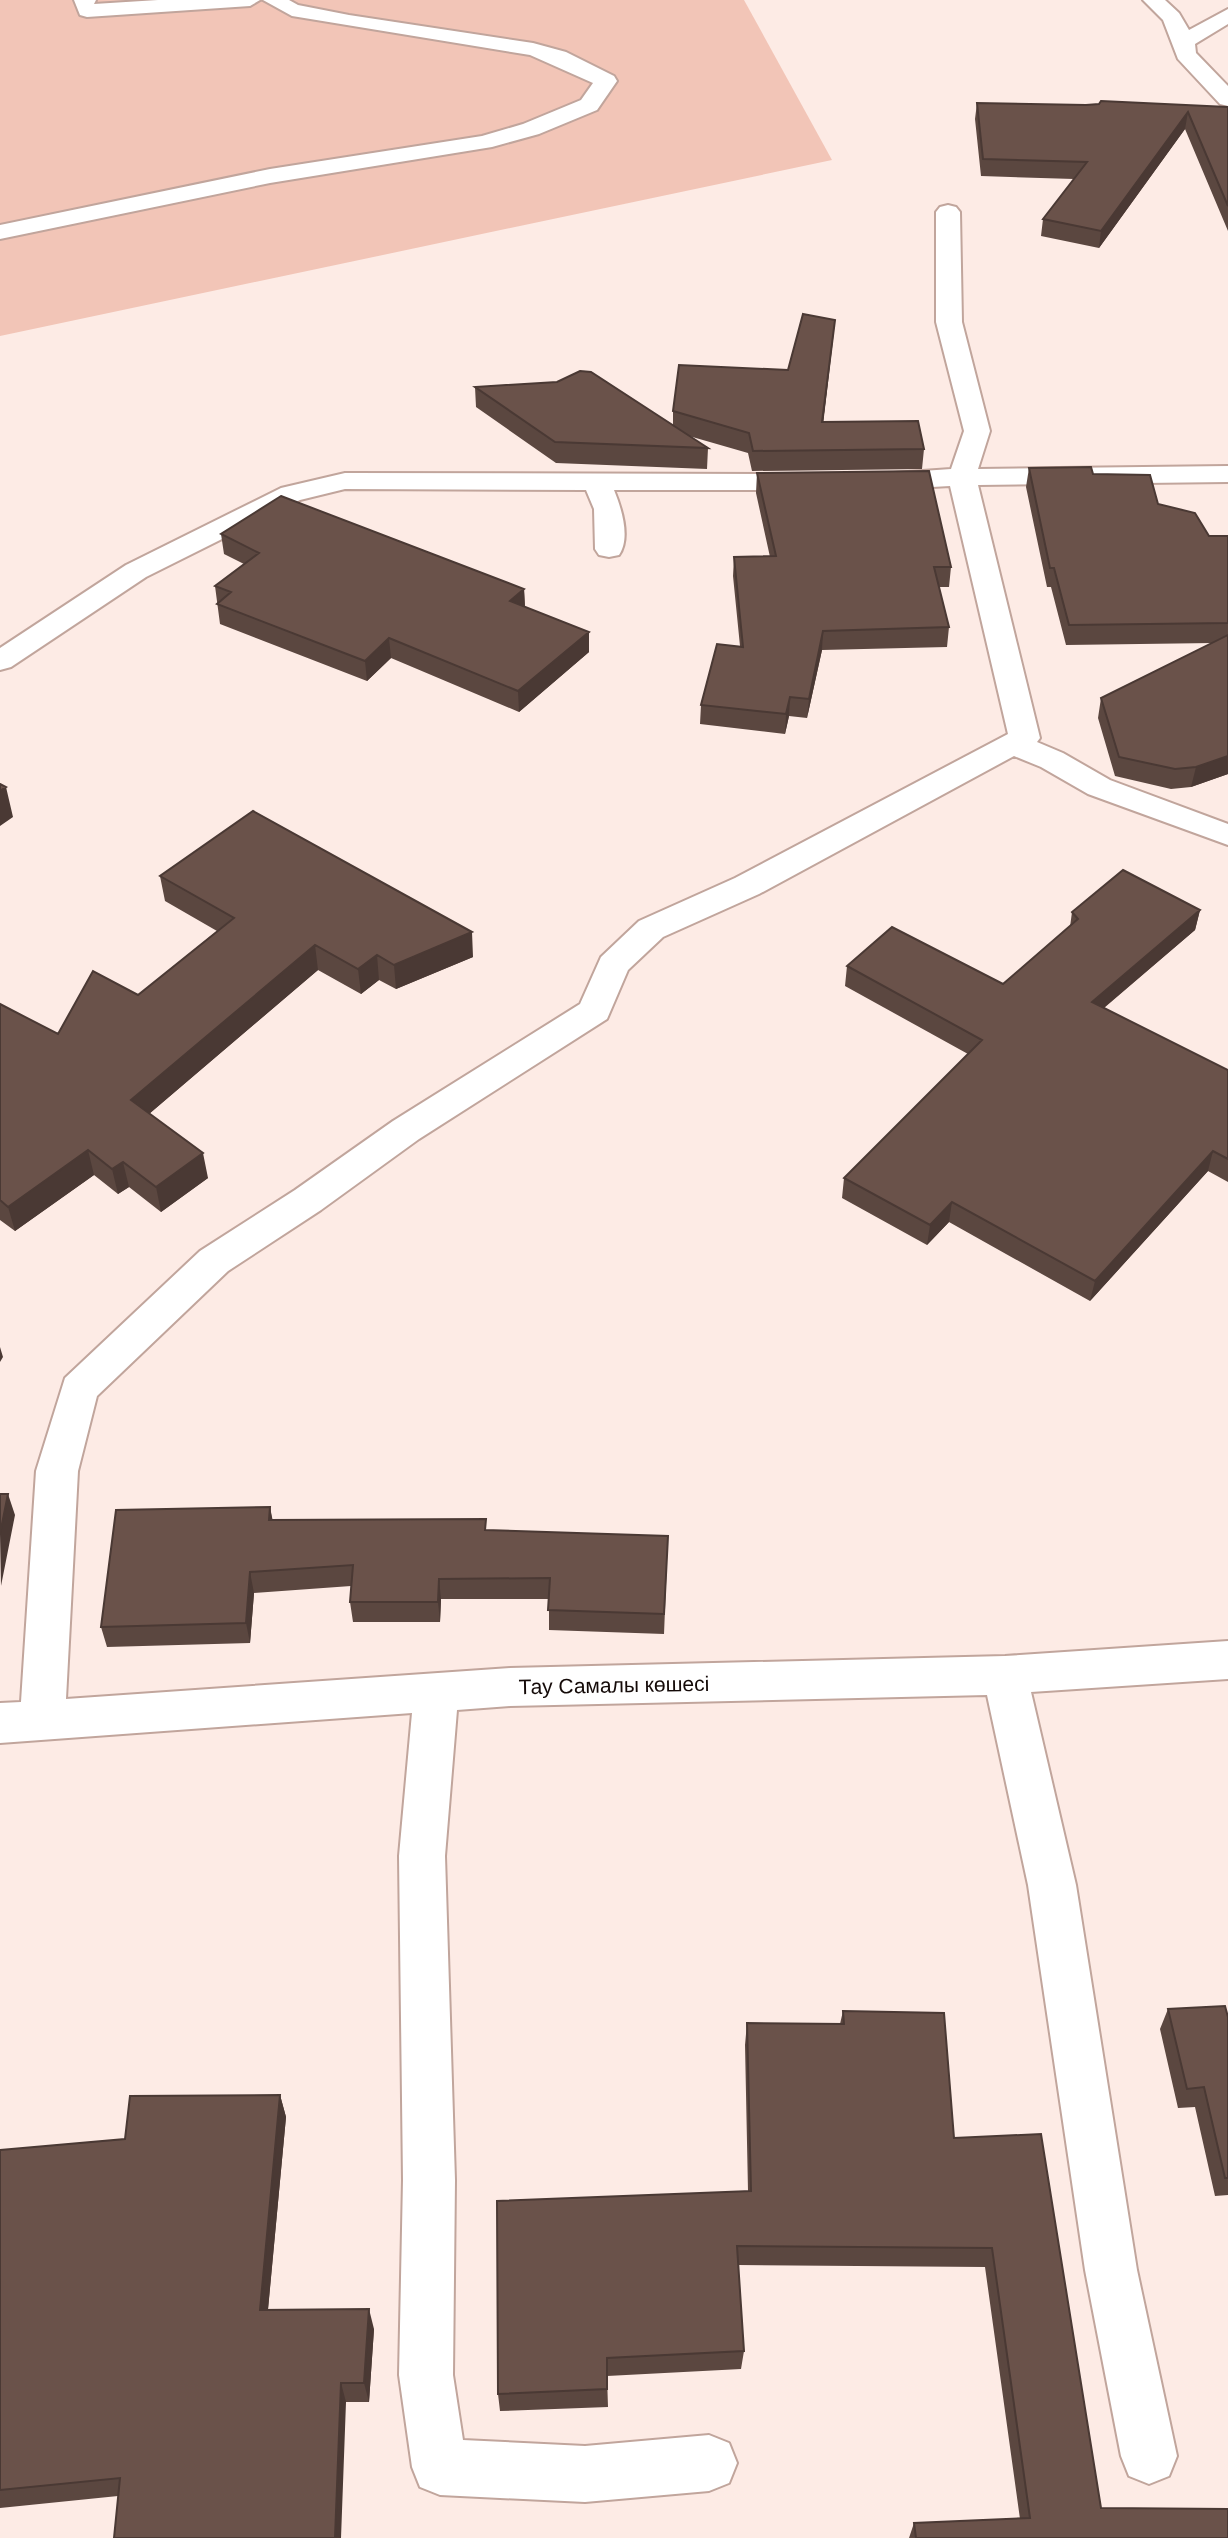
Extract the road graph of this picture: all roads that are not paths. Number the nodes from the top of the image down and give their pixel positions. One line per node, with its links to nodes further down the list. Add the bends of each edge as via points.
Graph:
1 (86, 0): 2 (street, via 87,11)
2 (250, 0)
3 (273, 0): 9 (street, via 292,10 349,21 533,49 606,81 589,104 531,129 484,142 270,176)
4 (1153, 0): 6 (street, via 1172,17)
5 (1228, 15): 6 (street)
6 (1184, 42): 7 (street, via 1186,54)
7 (1228, 99)
8 (948, 212): 11 (street, via 949,323 977,431)
9 (0, 232)
10 (1228, 474): 11 (street)
11 (962, 477): 12 (street, via 842,482); 15 (street, via 1024,738)
12 (596, 481): 13 (street, via 608,509); 14 (street, via 345,481 291,494 136,571)
13 (609, 549)
14 (0, 661)
15 (1013, 744): 16 (street, via 1099,787); 20 (street, via 747,886 651,929 613,965 595,1011 406,1130 214,1261 79,1389 57,1471)
16 (1228, 835)
17 (1228, 1661): 18 (street, Тау Самалы көшесі)
18 (1005, 1675): 19 (street, Тау Самалы көшесі); 21 (street, via 1052,1885 1111,2270)
19 (436, 1692): 20 (street, Тау Самалы көшесі); 22 (street, via 422,1856 429,2180 426,2375 440,2467 585,2474)
20 (21, 1722)
21 (1149, 2456)
22 (709, 2463)

